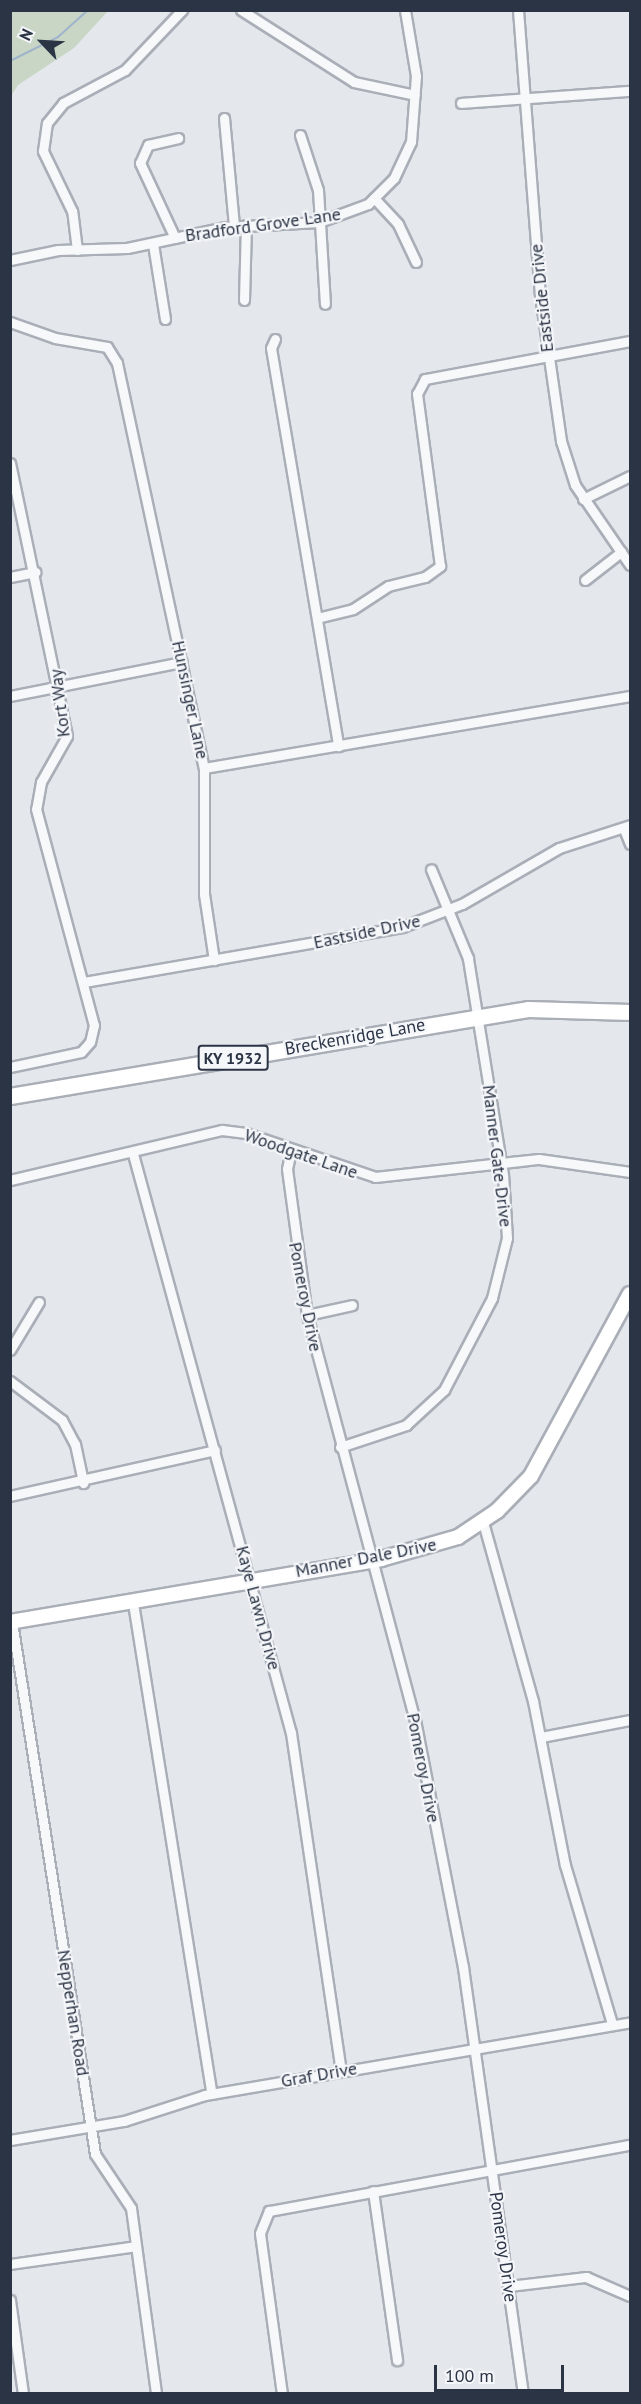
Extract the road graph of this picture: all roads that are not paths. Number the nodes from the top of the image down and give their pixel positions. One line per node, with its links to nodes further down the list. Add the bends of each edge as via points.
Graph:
1 (182, 10): 18 (street, via 125,70 63,103 47,123 43,151 72,211)
2 (241, 10): 6 (street, via 354,82)
3 (405, 10): 6 (street, Bradford Grove Lane)
4 (518, 10): 7 (street, Eastside Drive)
5 (630, 91): 7 (street)
6 (416, 95): 12 (street, Bradford Grove Lane, via 408,153)
7 (525, 98): 8 (street); 29 (street, Eastside Drive)
8 (461, 103)
9 (224, 118): 15 (street)
10 (300, 135): 13 (street, via 314,168)
11 (178, 138): 16 (street, via 148,145 140,163)
12 (374, 198): 13 (street, Bradford Grove Lane, via 349,214); 21 (street, via 398,224)
13 (319, 222): 14 (street, Bradford Grove Lane); 24 (street)
14 (246, 225): 15 (street, Bradford Grove Lane); 23 (street)
15 (234, 226): 16 (street, Bradford Grove Lane)
16 (175, 238): 17 (street, Bradford Grove Lane)
17 (153, 244): 18 (street, Bradford Grove Lane); 25 (street)
18 (77, 250): 19 (street, Bradford Grove Lane)
19 (21, 259): 20 (street, Bradford Grove Lane); 22 (street)
20 (10, 260)
21 (416, 262)
22 (10, 268)
23 (244, 300)
24 (325, 304)
25 (165, 319)
26 (10, 322): 39 (street, Hunsinger Lane, via 55,338 107,347 114,355)
27 (275, 339): 38 (street, via 271,348)
28 (630, 341): 29 (street)
29 (548, 355): 32 (street, Eastside Drive, via 561,441); 38 (street, via 432,375 420,384 418,408 442,550 440,566 425,578 388,586 353,609)
30 (10, 463): 35 (street, Kort Way)
31 (630, 476): 32 (street)
32 (583, 499): 33 (street, Eastside Drive)
33 (621, 552): 34 (street, Eastside Drive); 37 (street)
34 (630, 565)
35 (36, 572): 36 (street); 40 (street, Kort Way)
36 (10, 577)
37 (585, 580)
38 (317, 618): 43 (street)
39 (182, 662): 40 (street); 44 (street, Hunsinger Lane)
40 (60, 686): 41 (street); 50 (street, Kort Way, via 66,742 41,782 36,804)
41 (10, 696)
42 (630, 696): 43 (street, Hunsinger Lane)
43 (338, 746): 44 (street, Hunsinger Lane)
44 (204, 768): 49 (street, via 204,894)
45 (627, 827): 46 (street); 48 (street, Eastside Drive, via 542,856)
46 (630, 844)
47 (431, 869): 48 (street, Manner Gate Drive)
48 (449, 910): 49 (street, Eastside Drive, via 402,927); 52 (street, Manner Gate Drive, via 468,958)
49 (214, 960): 50 (street, Eastside Drive)
50 (84, 982): 53 (street, Kort Way, via 94,1025 92,1040 75,1055)
51 (630, 1012): 52 (main road, Breckenridge Lane / KY 1932, via 556,1007)
52 (478, 1017): 54 (main road, Breckenridge Lane / KY 1932); 57 (street, Manner Gate Drive)
53 (10, 1067)
54 (10, 1096)
55 (291, 1150): 56 (street, Woodgate Lane, via 222,1130); 57 (street, Woodgate Lane, via 375,1178); 63 (street, Pomeroy Drive, via 287,1169)
56 (133, 1154): 59 (street, Woodgate Lane); 67 (street, Kaye Lawn Drive)
57 (500, 1161): 58 (street, Woodgate Lane, via 565,1159); 66 (street, Manner Gate Drive, via 507,1211 502,1268 451,1379 431,1405 406,1425)
58 (630, 1172)
59 (10, 1180)
60 (630, 1294): 70 (street, Manner Dale Drive, via 531,1476)
61 (39, 1302): 64 (street)
62 (352, 1305): 63 (street)
63 (307, 1315): 66 (street, Pomeroy Drive)
64 (10, 1350)
65 (10, 1381): 68 (street, via 62,1420 75,1444)
66 (340, 1447): 71 (street, Pomeroy Drive)
67 (215, 1450): 68 (street); 72 (street, Kaye Lawn Drive)
68 (83, 1483): 69 (street)
69 (10, 1496)
70 (483, 1522): 71 (street, Manner Dale Drive, via 429,1548); 76 (street)
71 (371, 1560): 72 (street, Manner Dale Drive); 79 (street, Pomeroy Drive, via 422,1751)
72 (251, 1581): 73 (street, Manner Dale Drive); 80 (street, Kaye Lawn Drive, via 291,1733)
73 (133, 1602): 74 (street, Manner Dale Drive); 81 (street)
74 (11, 1622): 82 (street, Nepperhan Road)
75 (630, 1720): 76 (street)
76 (541, 1737): 78 (street, via 565,1865)
77 (630, 2022): 78 (street, Graf Drive)
78 (612, 2024): 79 (street, Graf Drive)
79 (476, 2048): 80 (street, Graf Drive); 85 (street, Pomeroy Drive)
80 (340, 2071): 81 (street, Graf Drive)
81 (212, 2094): 82 (street, Graf Drive)
82 (91, 2127): 83 (street, Graf Drive); 87 (street, Nepperhan Road, via 99,2168 131,2208)
83 (10, 2140)
84 (630, 2145): 85 (street)
85 (492, 2169): 86 (street); 89 (street, Pomeroy Drive)
86 (373, 2191): 92 (street); 95 (street, via 280,2206 265,2215 260,2233)
87 (136, 2246): 88 (street); 94 (street, Nepperhan Road)
88 (10, 2264)
89 (508, 2286): 90 (street, via 586,2277); 96 (street, Pomeroy Drive)
90 (630, 2296)
91 (10, 2300): 93 (street)
92 (398, 2360)
93 (23, 2394)
94 (156, 2394)
95 (282, 2394)
96 (523, 2394)

